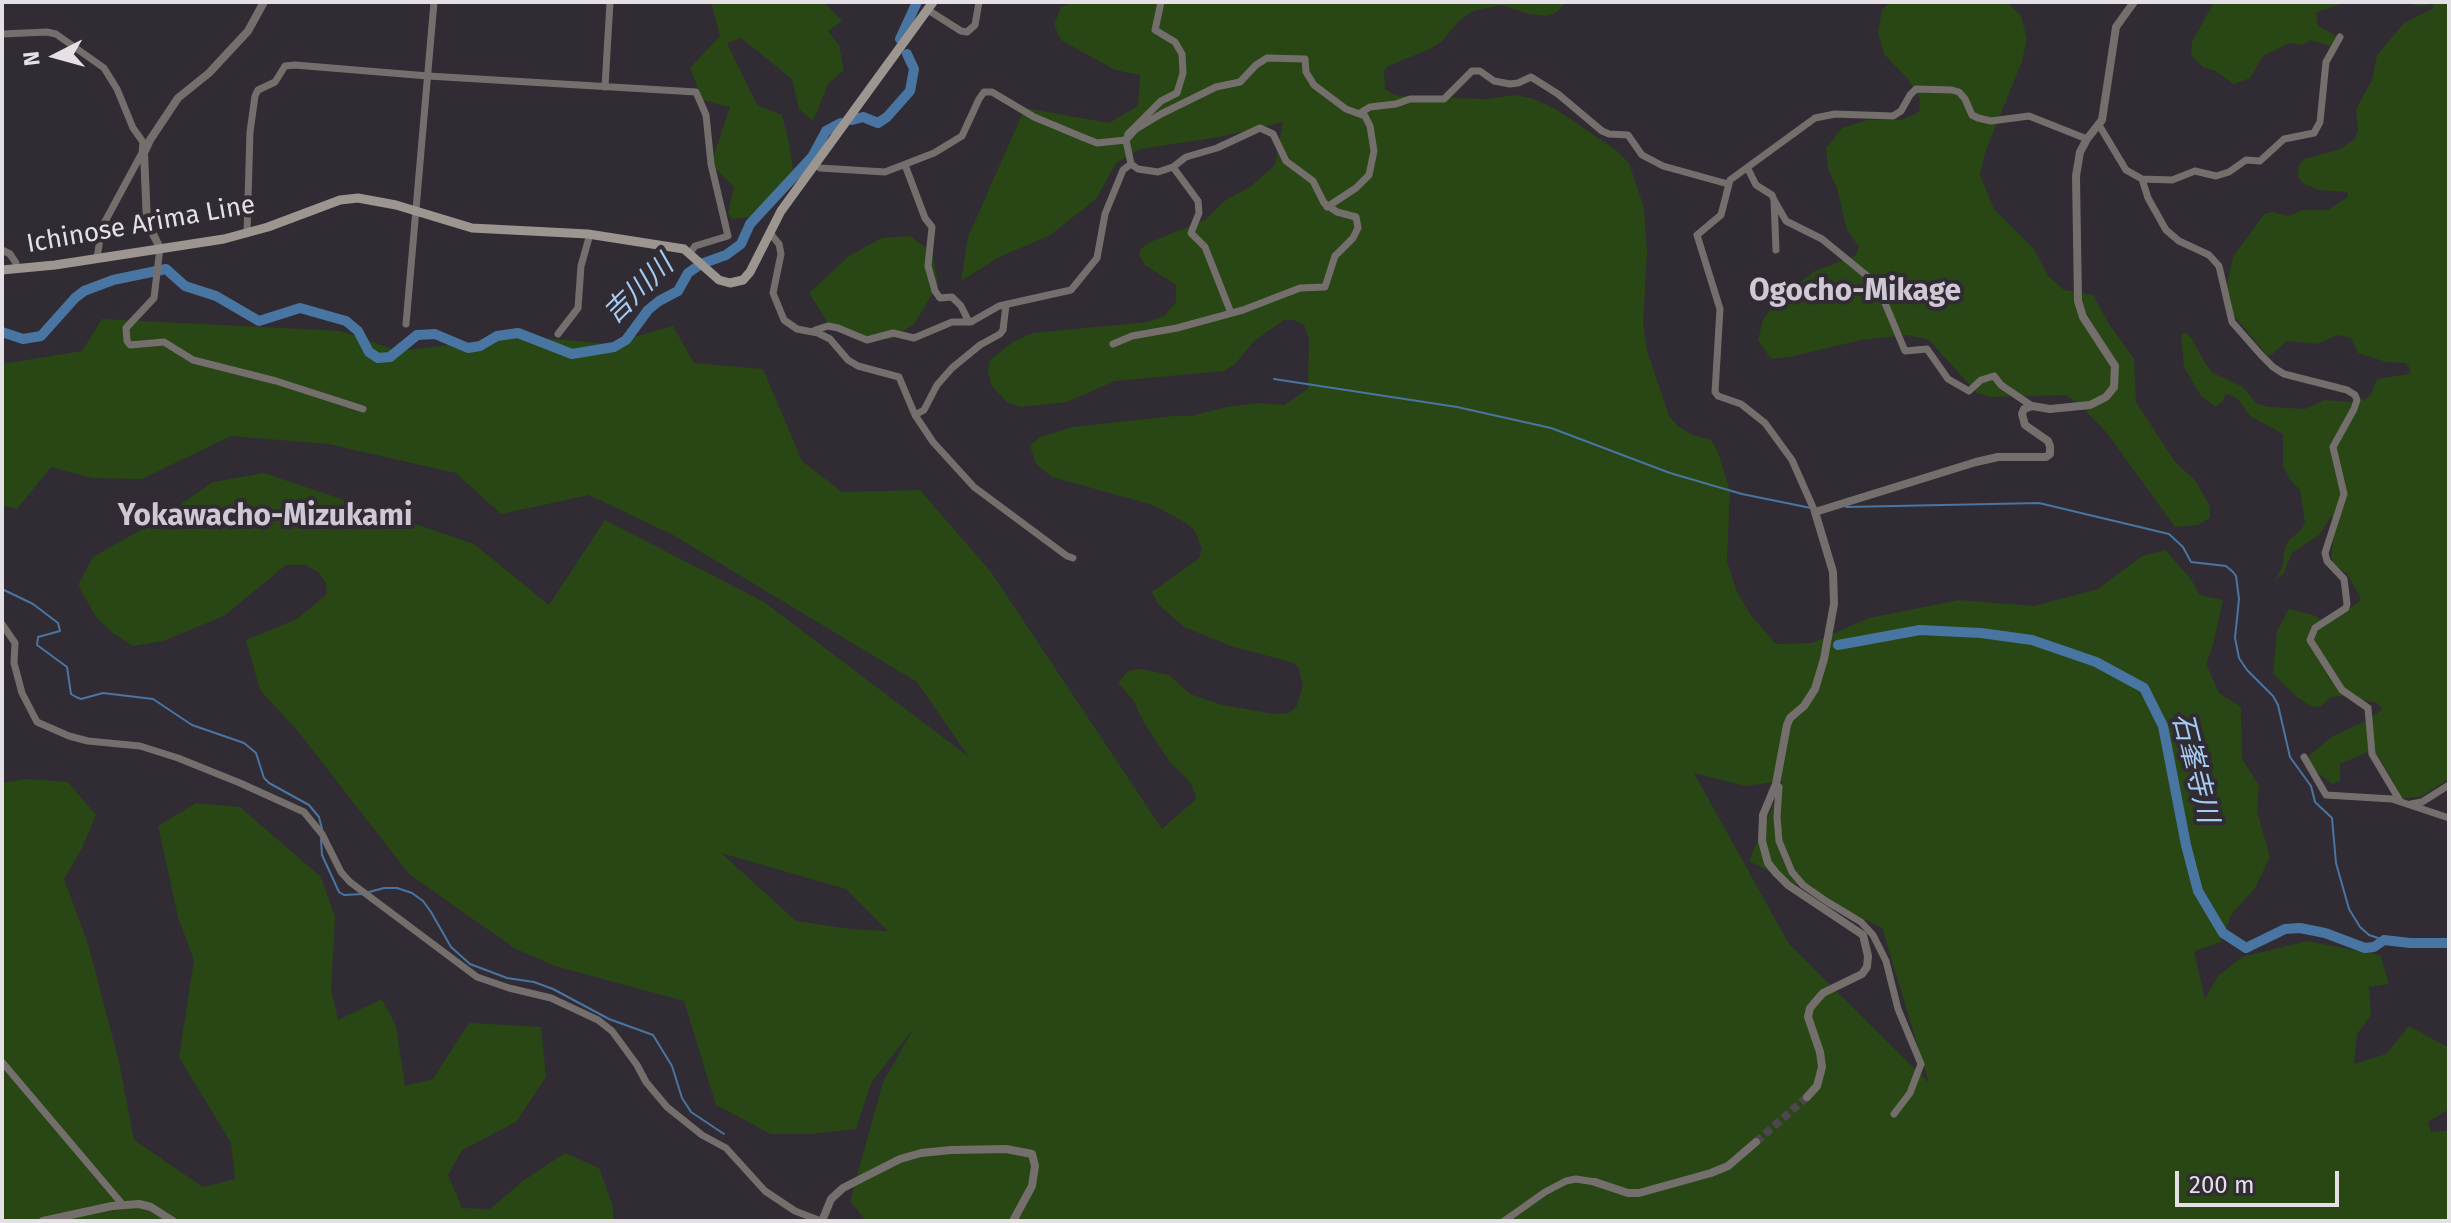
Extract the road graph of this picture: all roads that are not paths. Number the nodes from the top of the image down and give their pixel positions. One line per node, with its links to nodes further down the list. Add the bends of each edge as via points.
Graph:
1 (264, 2): 16 (street, via 248,31 178,98)
2 (434, 2): 10 (street)
3 (610, 2): 11 (street)
4 (979, 2): 7 (street, via 975,25 967,32)
5 (1161, 2): 15 (street, via 1155,30 1170,37 1182,54 1180,88 1131,128)
6 (2134, 2): 13 (street, via 2113,37)
7 (930, 6): 18 (main road)
8 (2, 34): 16 (street, via 56,34 104,68 143,142)
9 (2340, 37): 22 (street, via 2326,62 2320,122 2314,133 2284,139 2263,159 2246,160 2216,176 2195,171 2172,180)
10 (428, 76): 11 (street); 26 (street); 27 (street, via 285,66 275,82 255,96)
11 (605, 87): 33 (street, via 696,92 704,104 728,236 695,246)
12 (1360, 113): 15 (street, via 1314,85 1305,59 1267,58 1240,82 1216,87 1161,114); 23 (street, via 1410,99 1444,99 1476,71 1499,82 1531,77 1602,131 1628,135 1642,155); 25 (street, via 1370,126 1374,161 1356,188)
13 (2099, 125): 14 (street); 22 (street, via 2126,170)
14 (2087, 139): 21 (street, via 2029,116 1978,118 1959,92 1916,89 1893,116 1815,118); 44 (street, via 2076,176 2078,301 2115,366 2116,380 2106,397 2090,405)
15 (1126, 140): 17 (street); 19 (street, via 1097,143 984,92 962,136)
16 (143, 153): 32 (street, via 147,222); 34 (street, via 102,227)
17 (1131, 164): 20 (street, via 1149,172); 37 (street, via 1123,170 1105,214 1097,258 1071,290)
18 (815, 165): 19 (street, via 885,172); 28 (main road)
19 (905, 165): 39 (street, via 932,227 928,266 935,291 940,298 952,297)
20 (1173, 167): 25 (street, via 1260,128 1273,134 1286,161 1313,181); 38 (street, via 1198,201 1191,233 1205,247)
21 (1748, 169): 23 (street); 24 (street, via 1756,185)
22 (2142, 179): 53 (street, via 2166,230 2219,266 2232,322 2267,361 2284,374 2355,395 2354,409 2333,447 2344,494 2325,553 2344,579 2347,604 2315,628 2310,640 2342,690 2368,708 2372,754)
23 (1728, 184): 47 (street, via 1721,215 1697,235 1720,309 1715,392 1765,423 1792,460)
24 (1774, 200): 31 (street); 44 (street, via 1786,221 1822,239 1877,284 1905,351 1927,349 1948,379 1969,391 1994,376)
25 (1327, 207): 38 (street, via 1356,217 1358,228 1335,256 1325,287 1300,288)
26 (417, 211): 27 (main road, Ichinose Arima Line, via 375,199 340,200); 29 (main road, Ichinose Arima Line, via 487,230); 40 (street)
27 (247, 233): 32 (main road, Ichinose Arima Line)
28 (770, 233): 33 (main road, via 743,280 719,280); 41 (street, via 781,254 773,293 784,320)
29 (590, 234): 33 (main road, Ichinose Arima Line); 42 (street, via 578,308)
30 (2, 250): 35 (street, via 10,254)
31 (1776, 250)
32 (159, 252): 34 (main road, Ichinose Arima Line); 45 (street, via 153,301 126,328 130,345 164,342 193,360)
33 (692, 254)
34 (97, 258): 35 (main road, Ichinose Arima Line)
35 (16, 269): 36 (main road, Ichinose Arima Line)
36 (2, 270)
37 (1006, 305): 39 (street); 46 (street, via 1000,334 952,368)
38 (1231, 313): 43 (street)
39 (969, 322): 41 (street, via 952,322 914,338 893,333 867,340 828,326)
40 (406, 324)
41 (809, 332): 46 (street, via 830,339 858,366 899,377)
42 (558, 334)
43 (1113, 344)
44 (2032, 406): 47 (street, via 2024,409 2022,419 2048,441 2051,451 2046,457 1976,462)
45 (363, 409)
46 (915, 415): 48 (street, via 974,487)
47 (1815, 512): 51 (street, via 1833,572 1834,604 1815,689 1787,725)
48 (1073, 558)
49 (2, 624): 63 (street, via 15,643 22,693 37,722 88,741 140,746 178,758 304,812 350,882 477,977 551,998 598,1020 620,1040 667,1107 726,1148 765,1191)
50 (2304, 757): 53 (street, via 2326,795)
51 (1776, 784): 56 (street, via 1761,827 1768,863 1788,885 1863,935 1868,956 1862,974 1823,993 1810,1008 1822,1067 1817,1086); 57 (street, via 1779,841 1792,872 1803,885 1861,922 1886,961 1898,1009 1921,1064 1910,1093)
52 (2449, 785): 53 (street, via 2422,802)
53 (2405, 803): 54 (street)
54 (2449, 818)
55 (2, 1062): 60 (street)
56 (1807, 1097)
57 (1894, 1114)
58 (1756, 1142): 59 (street, via 1728,1166 1639,1193)
59 (1595, 1182): 65 (street, via 1566,1181)
60 (123, 1205): 61 (street); 62 (street, via 151,1207)
61 (43, 1221)
62 (173, 1221)
63 (822, 1221): 64 (street, via 831,1199 843,1188 900,1159 951,1150 1006,1149 1032,1154 1035,1166 1032,1186)
64 (1013, 1221)
65 (1504, 1221)

